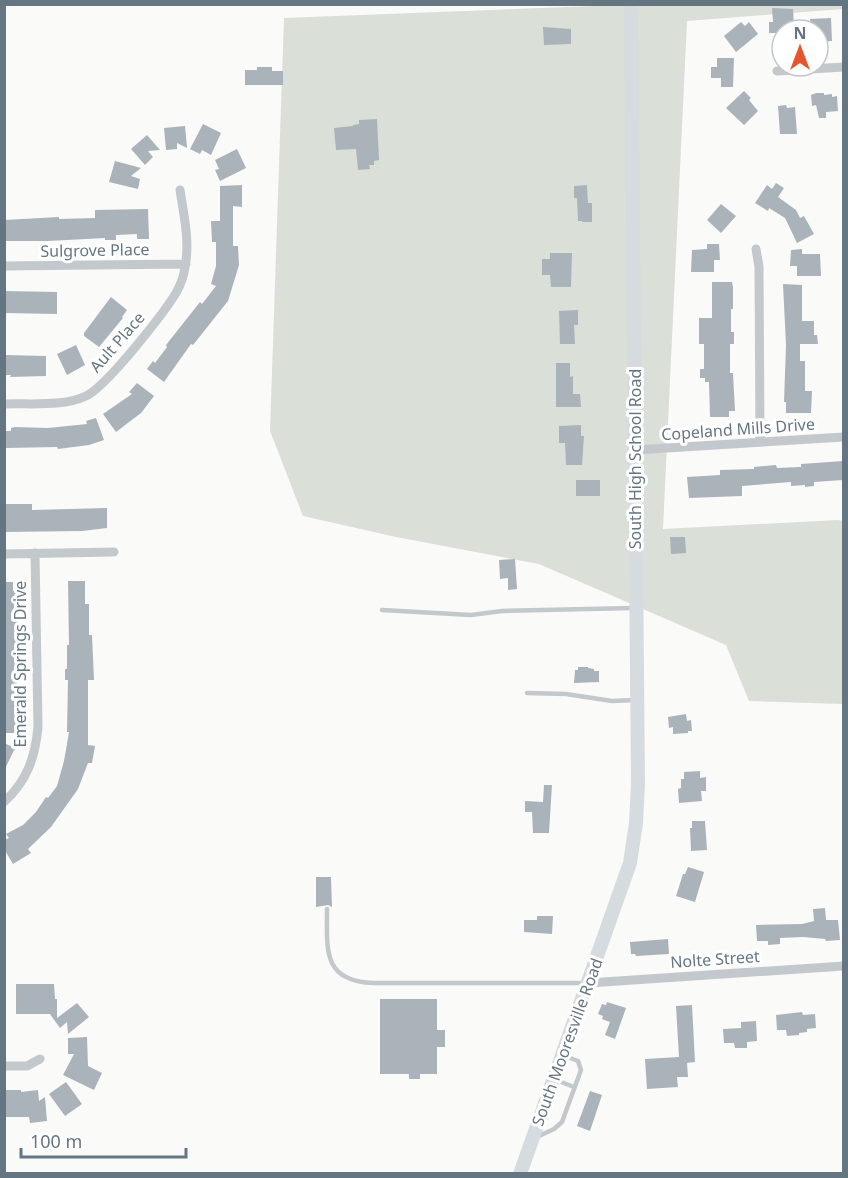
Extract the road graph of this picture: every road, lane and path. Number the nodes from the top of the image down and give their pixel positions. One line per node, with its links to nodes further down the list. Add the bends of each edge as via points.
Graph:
1 (631, 4): 9 (main road, South High School Road)
2 (180, 190): 4 (street, Ault Place, via 188,247)
3 (756, 249): 8 (street)
4 (186, 264): 5 (street, Sulgrove Place); 6 (street, Ault Place, via 176,292 104,383 86,396 62,402)
5 (4, 266)
6 (4, 404)
7 (843, 437): 8 (street, Copeland Mills Drive)
8 (760, 442): 9 (street, Copeland Mills Drive)
9 (635, 450): 13 (main road, South High School Road)
10 (114, 552): 11 (street)
11 (35, 553): 12 (street); 17 (street, Emerald Springs Drive, via 35,755 17,791)
12 (4, 554)
13 (636, 608): 14 (lane, via 471,615); 16 (main road, South High School Road)
14 (382, 610)
15 (527, 693): 16 (lane)
16 (637, 700): 19 (main road, South High School Road, via 636,823 630,863)
17 (4, 802)
18 (327, 909): 21 (lane, via 328,950 337,971 349,980)
19 (614, 910): 21 (main road, South Mooresville Road)
20 (843, 966): 21 (street, Nolte Street)
21 (588, 983): 22 (main road, South Mooresville Road)
22 (562, 1055): 25 (main road, South Mooresville Road); 26 (lane, via 578,1061 581,1070)
23 (40, 1059): 24 (street, via 27,1066)
24 (4, 1066)
25 (554, 1079): 26 (lane); 27 (main road, South Mooresville Road)
26 (574, 1087): 27 (lane, via 562,1122)
27 (532, 1139): 28 (main road, South Mooresville Road)
28 (519, 1173)

